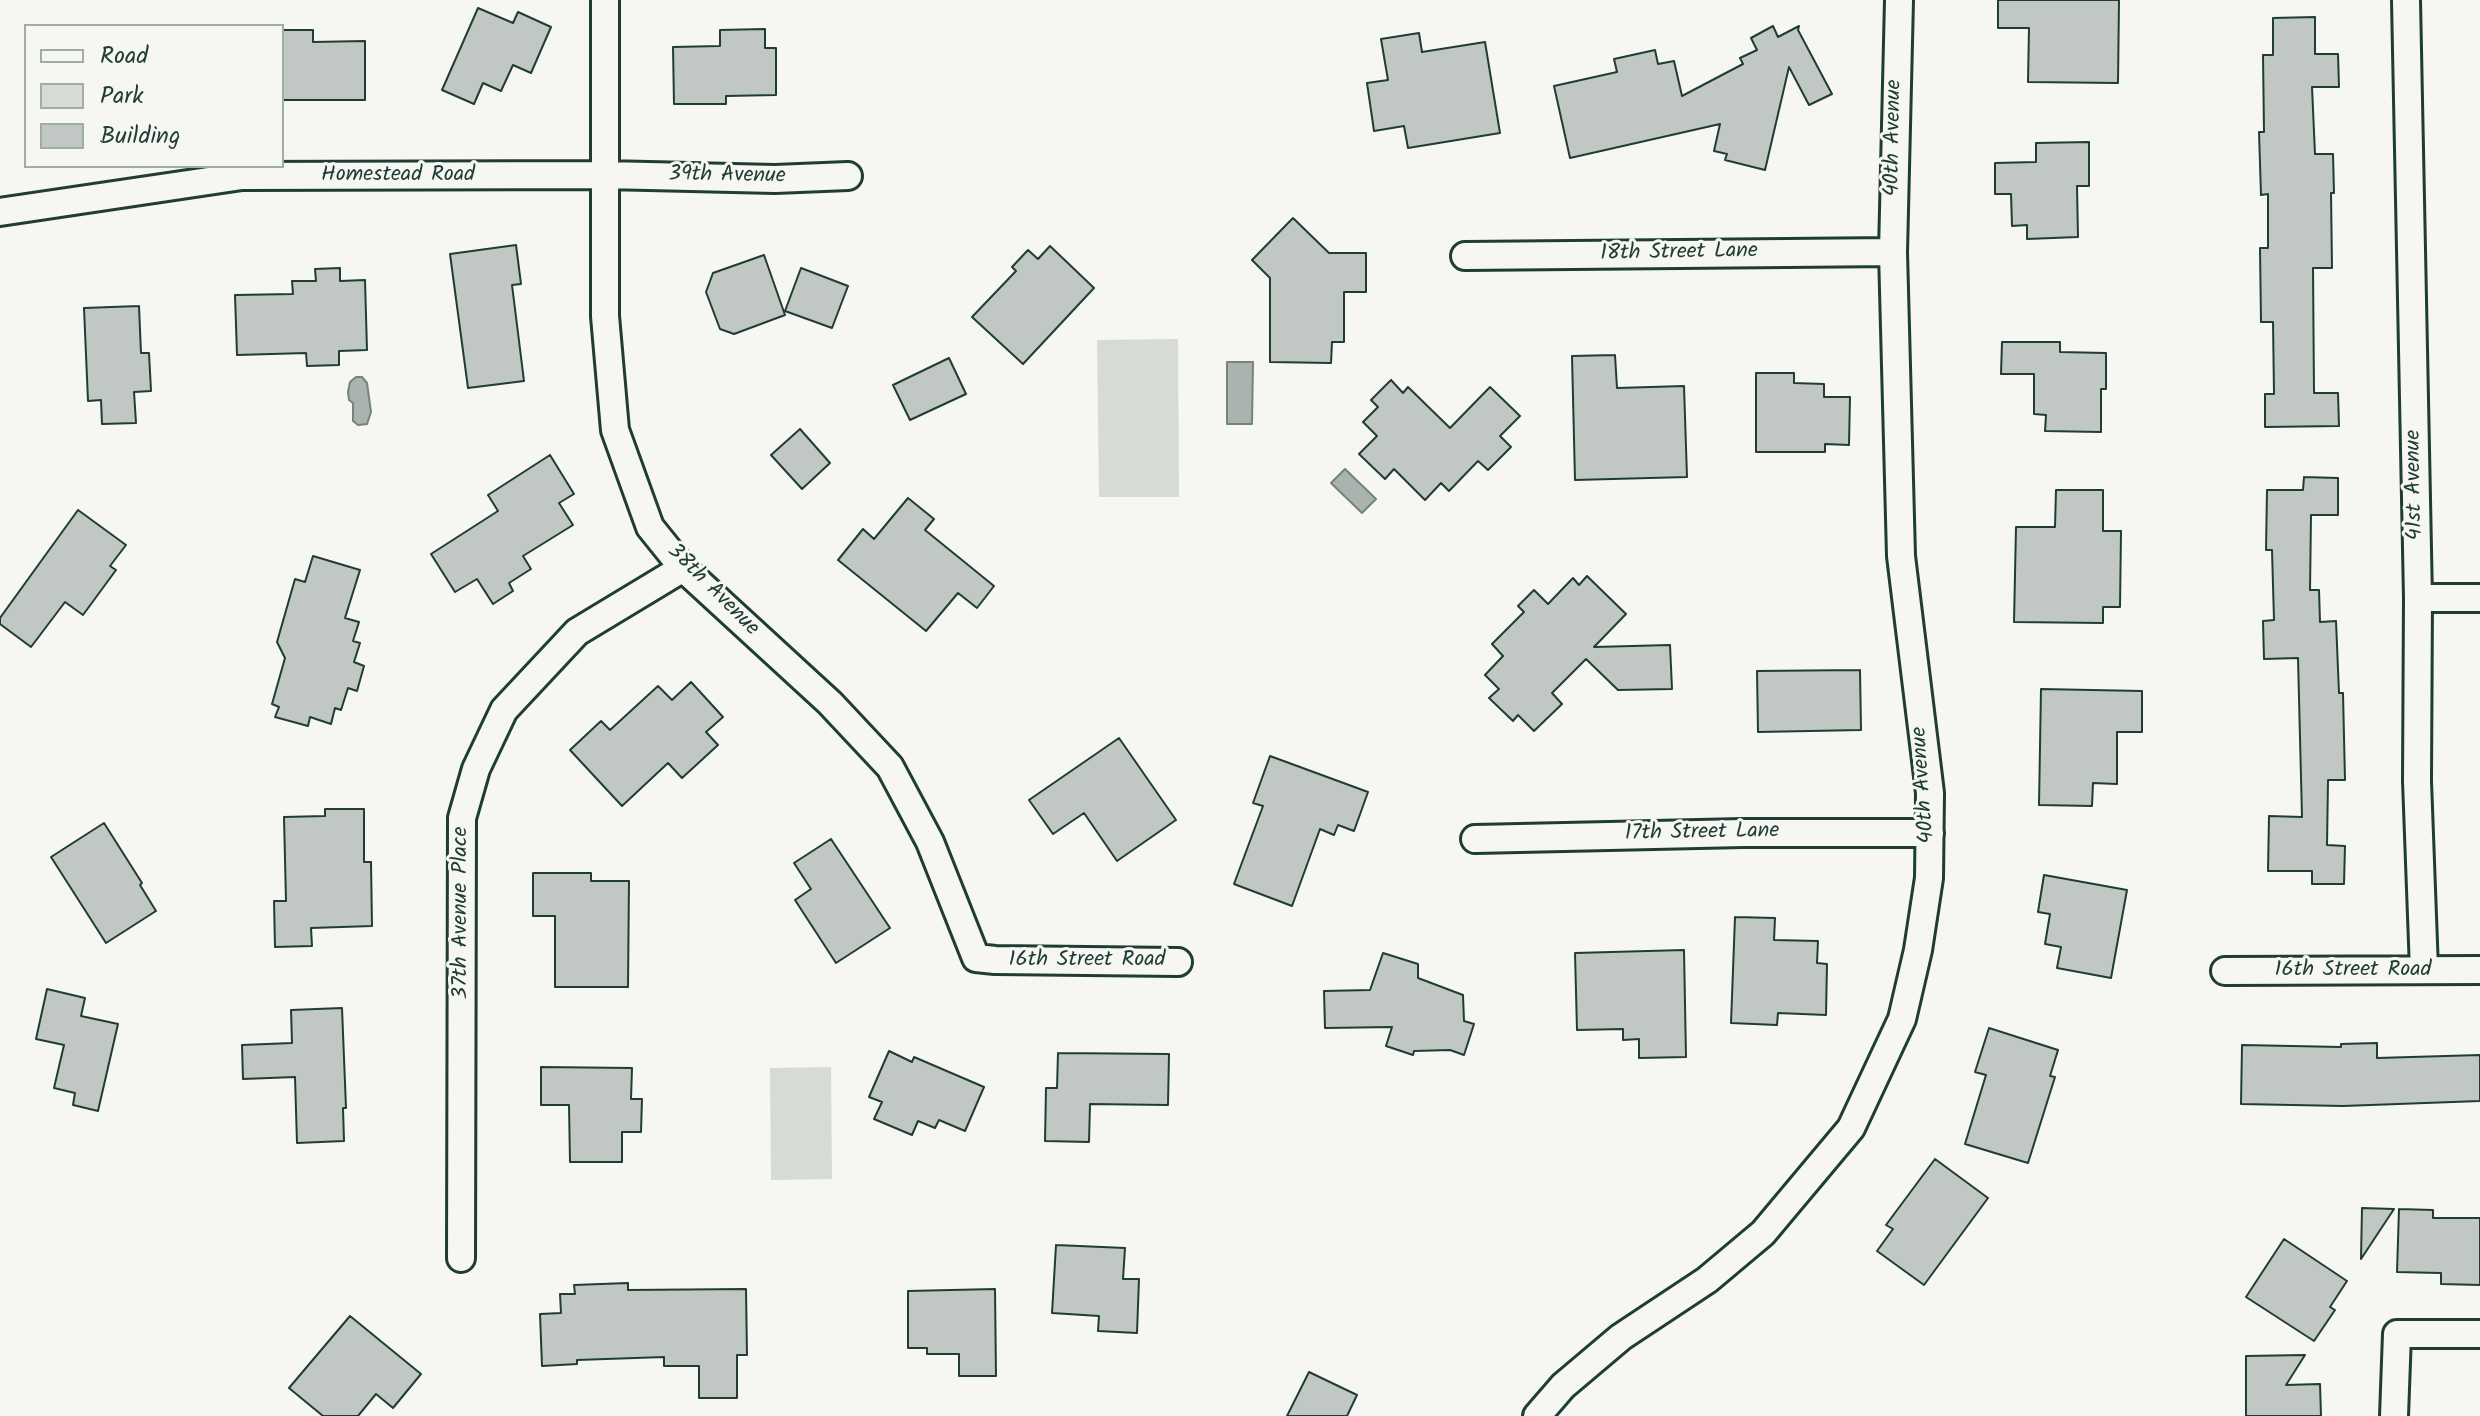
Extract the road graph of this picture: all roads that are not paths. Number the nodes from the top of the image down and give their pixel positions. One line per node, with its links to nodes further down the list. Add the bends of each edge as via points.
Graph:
1 (605, 0): 4 (street, 38th Avenue)
2 (1899, 0): 7 (street, 40th Avenue)
3 (2406, 0): 10 (street, 41st Avenue)
4 (606, 175): 5 (street, 39th Avenue); 6 (street, Homestead Road, via 242,176); 9 (street, 38th Avenue, via 605,316 615,430 650,527)
5 (848, 176)
6 (0, 212)
7 (1893, 252): 8 (street, 18th Street Lane); 12 (street, 40th Avenue, via 1901,556 1930,793)
8 (1465, 256)
9 (683, 568): 14 (street, 38th Avenue, via 830,703 890,767 930,842 976,958); 19 (street, 37th Avenue Place, via 577,632 504,710 476,769 462,818)
10 (2418, 598): 11 (street); 16 (street, 41st Avenue)
11 (2480, 598)
12 (1930, 833): 13 (street, 17th Street Lane); 21 (street, 40th Avenue, via 1929,878 1902,1019 1851,1128 1763,1233 1707,1280 1621,1337 1563,1386)
13 (1475, 839)
14 (995, 960): 15 (street, 16th Street Road)
15 (1178, 962)
16 (2424, 970): 17 (street, 16th Street Road); 18 (street, 16th Street Road)
17 (2480, 970)
18 (2225, 971)
19 (461, 1258)
20 (2480, 1334): 22 (street, via 2397,1334)
21 (1537, 1416)
22 (2394, 1416)

